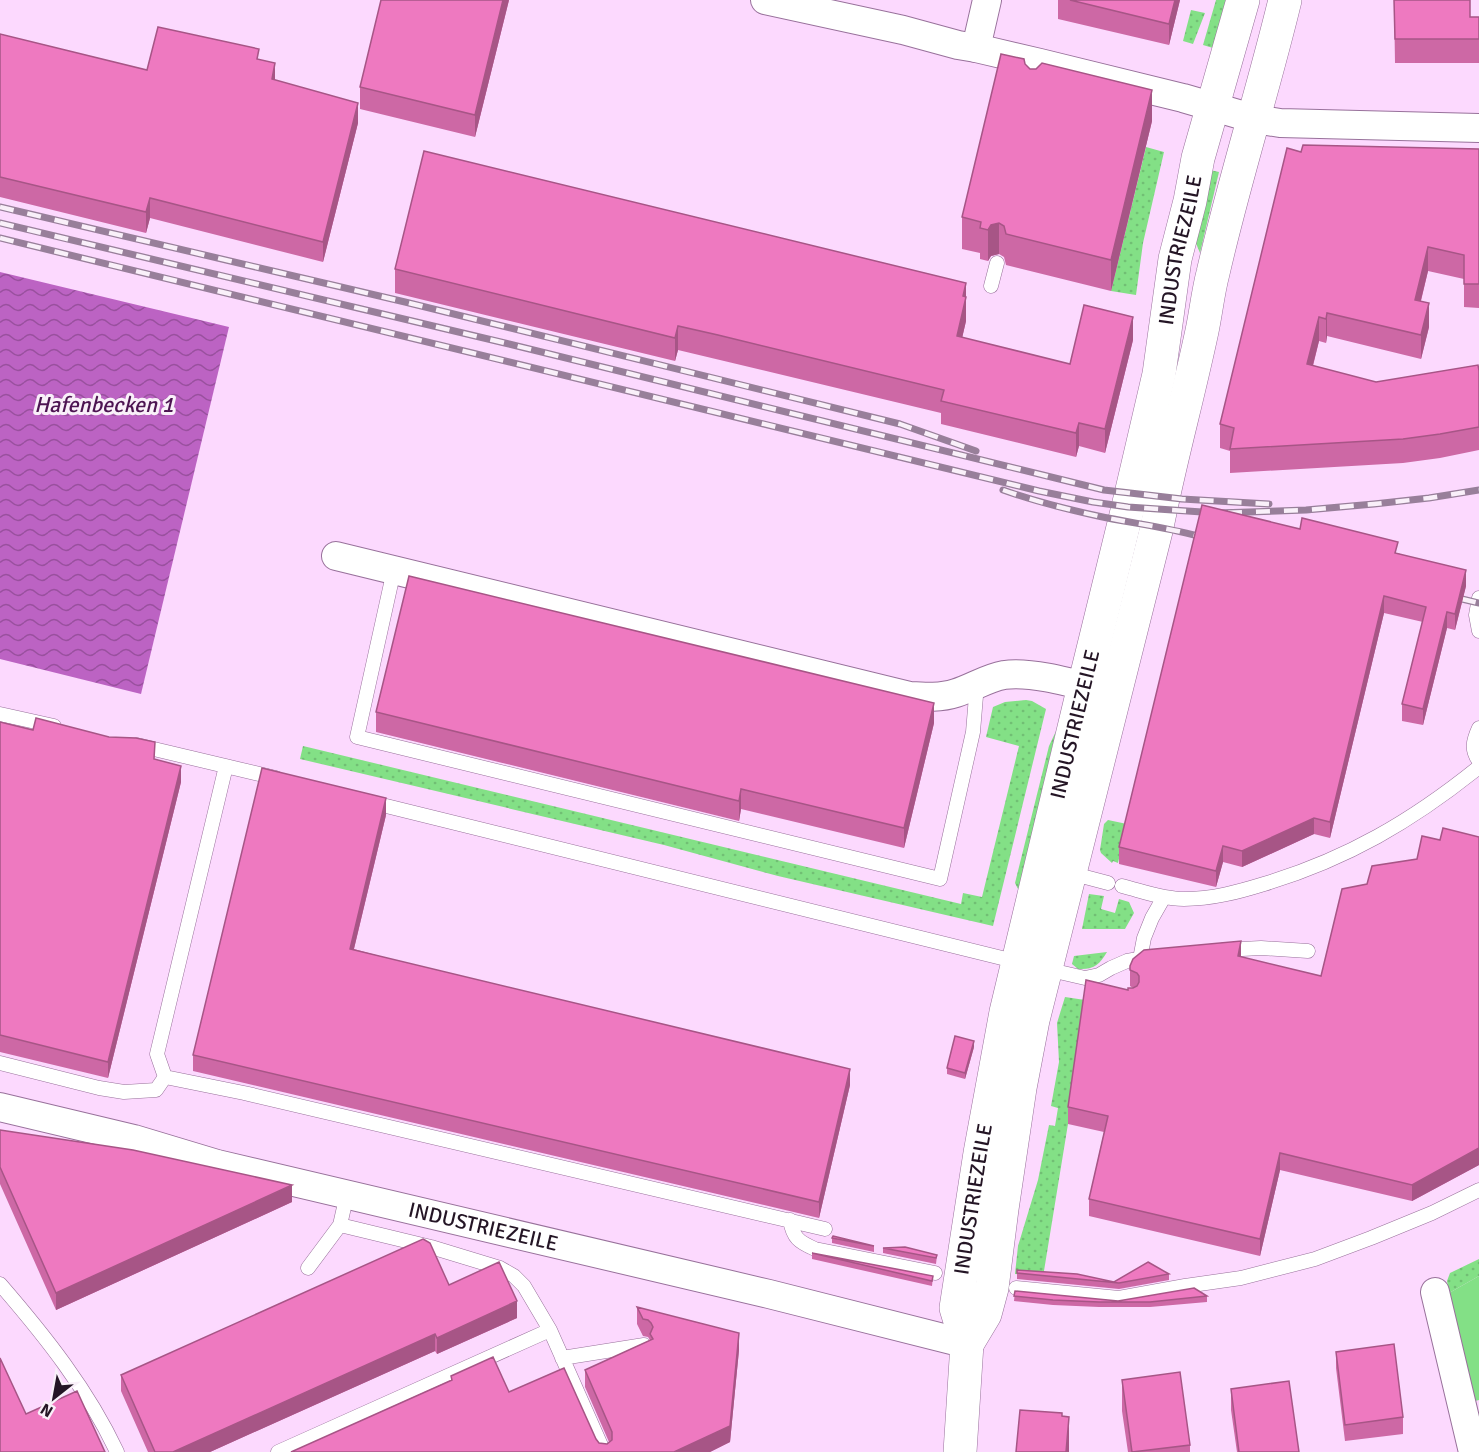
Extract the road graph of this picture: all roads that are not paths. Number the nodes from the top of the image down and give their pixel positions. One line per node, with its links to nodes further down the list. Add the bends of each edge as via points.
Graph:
1 (765, 0): 5 (street)
2 (987, 0): 5 (street)
3 (1243, 0): 6 (main road, INDUSTRIEZEILE)
4 (1286, 0): 7 (main road, INDUSTRIEZEILE)
5 (976, 48): 6 (street, via 1039,68)
6 (1213, 106): 7 (street); 16 (main road, INDUSTRIEZEILE, via 1175,259 1159,374)
7 (1255, 118): 8 (street, via 1302,124); 17 (main road, INDUSTRIEZEILE, via 1213,274)
8 (1479, 128)
9 (997, 263): 10 (lane)
10 (991, 286)
11 (336, 556): 12 (street)
12 (394, 570): 15 (street, via 910,696 935,697); 15 (lane, via 357,737 939,879 972,732)
13 (1479, 598): 14 (lane)
14 (1479, 631)
15 (976, 684): 16 (street, via 1004,675)
16 (1084, 686): 17 (street); 27 (main road, INDUSTRIEZEILE)
17 (1115, 694): 27 (main road, INDUSTRIEZEILE)
18 (0, 714): 20 (lane)
19 (1479, 728): 22 (lane, via 1473,745)
20 (68, 729)
21 (124, 742): 23 (lane)
22 (1479, 761)
23 (226, 766): 25 (lane); 39 (lane, via 157,1054)
24 (1479, 767): 30 (lane, via 1400,824 1308,870 1223,896)
25 (284, 780)
26 (353, 797): 35 (lane)
27 (1056, 869): 28 (lane); 35 (main road, INDUSTRIEZEILE)
28 (1108, 883)
29 (1122, 886): 30 (lane)
30 (1164, 897): 34 (lane, via 1144,938)
31 (1212, 951): 32 (lane)
32 (1308, 951)
33 (1163, 956): 34 (lane)
34 (1140, 959): 36 (lane)
35 (1031, 965): 36 (lane, via 1085,978); 52 (main road, INDUSTRIEZEILE, via 1033,1020 992,1288 985,1314)
36 (1093, 976): 37 (lane)
37 (1105, 984)
38 (0, 1063): 39 (lane, via 124,1092 156,1090)
39 (165, 1077): 43 (lane)
40 (0, 1107): 42 (street, INDUSTRIEZEILE)
41 (1479, 1190): 49 (lane, via 1371,1239 1241,1278 1119,1298)
42 (347, 1194): 44 (lane); 52 (street, INDUSTRIEZEILE)
43 (790, 1220): 45 (lane); 47 (lane, via 792,1233 815,1249)
44 (340, 1225): 46 (lane); 51 (lane, via 500,1268 524,1286)
45 (825, 1228)
46 (308, 1268)
47 (935, 1273)
48 (0, 1284): 55 (lane, via 65,1365 98,1414)
49 (1016, 1288)
50 (1435, 1292): 59 (street)
51 (550, 1330): 54 (lane); 56 (lane)
52 (967, 1344): 58 (main road, INDUSTRIEZEILE)
53 (644, 1345): 54 (lane)
54 (562, 1358): 57 (lane)
55 (117, 1452)
56 (278, 1452)
57 (604, 1452)
58 (960, 1452)
59 (1473, 1452)

